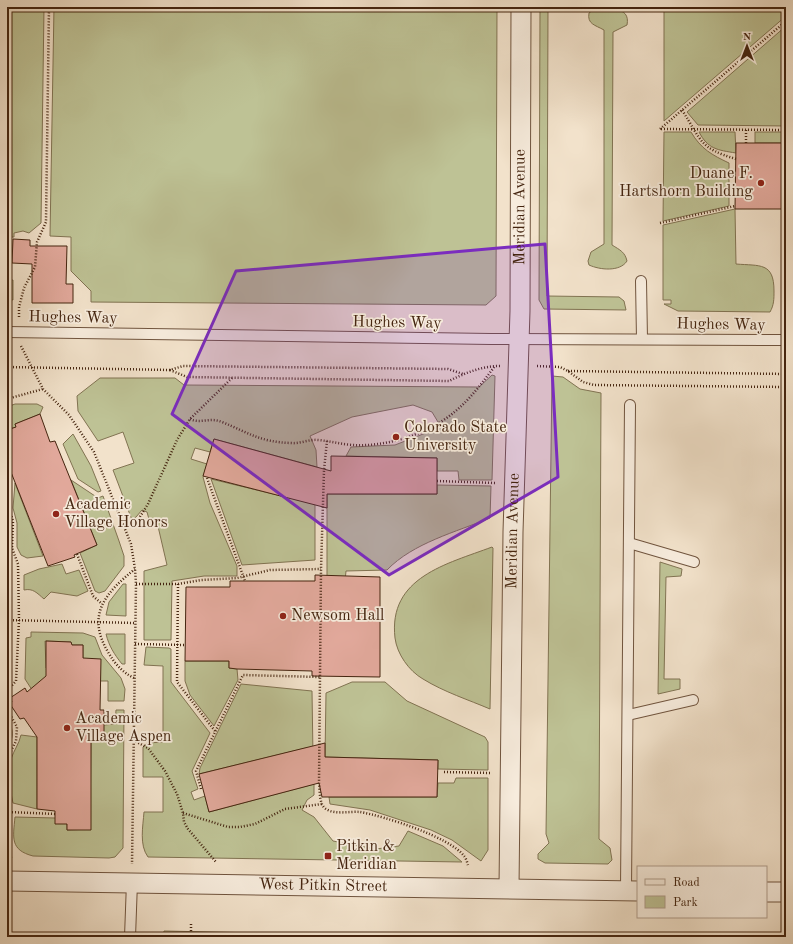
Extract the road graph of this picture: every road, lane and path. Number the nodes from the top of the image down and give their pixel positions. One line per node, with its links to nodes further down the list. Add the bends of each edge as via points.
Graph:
1 (49, 7): 13 (path, via 46,222 37,242 35,267 24,288)
2 (521, 7): 15 (street, Meridian Avenue)
3 (786, 21): 4 (path)
4 (682, 110): 5 (path); 5 (path, via 660,129)
5 (694, 129): 6 (path); 9 (path, via 706,147 718,154)
6 (746, 129): 7 (path); 8 (path)
7 (786, 130)
8 (746, 143)
9 (736, 159)
10 (735, 206): 11 (path)
11 (660, 223)
12 (641, 281): 16 (lane)
13 (19, 306)
14 (7, 332): 15 (lane, Hughes Way)
15 (518, 339): 16 (lane, Hughes Way); 79 (street, Meridian Avenue)
16 (642, 339): 17 (lane, Hughes Way)
17 (786, 340)
18 (21, 345): 23 (path)
19 (495, 366): 20 (path); 26 (path); 34 (path, via 473,394 452,414 430,428 380,443 352,445)
20 (502, 366)
21 (538, 366): 25 (path, via 560,367)
22 (7, 367): 23 (path)
23 (30, 367): 24 (path); 30 (path)
24 (170, 370): 26 (path, via 183,366 448,369); 28 (path, via 187,377)
25 (568, 371): 27 (path); 29 (path, via 583,382 594,385)
26 (463, 374): 28 (path, via 449,381)
27 (786, 374)
28 (232, 378): 33 (path)
29 (786, 387)
30 (43, 389): 31 (path); 39 (path, via 84,434)
31 (7, 399)
32 (630, 405): 40 (lane)
33 (190, 419): 34 (path, via 221,421 250,436 272,442 293,444); 39 (path, via 177,440 148,504 138,520)
34 (327, 441): 44 (path)
35 (207, 478): 45 (path)
36 (437, 481): 37 (path)
37 (498, 483)
38 (7, 502): 51 (path, via 12,521 12,548 18,564)
39 (125, 526): 43 (path)
40 (629, 543): 42 (lane); 62 (lane)
41 (77, 554): 49 (path, via 93,596)
42 (694, 562)
43 (136, 569): 47 (path); 49 (path, via 115,585)
44 (321, 569): 45 (path, via 270,570); 57 (path)
45 (244, 577): 46 (path); 48 (path)
46 (244, 581)
47 (136, 584): 48 (path); 53 (path)
48 (178, 584): 55 (path)
49 (102, 604): 52 (path)
50 (7, 620): 51 (path)
51 (19, 620): 52 (path); 59 (path, via 16,681)
52 (98, 621): 53 (path); 58 (path, via 101,640 114,663)
53 (135, 623): 54 (path)
54 (135, 644): 55 (path); 58 (path)
55 (177, 645): 56 (path); 63 (path, via 177,682)
56 (186, 645)
57 (320, 677): 63 (path, via 242,675); 70 (path, via 319,783)
58 (134, 679): 64 (path)
59 (7, 691)
60 (693, 700): 62 (lane)
61 (7, 709): 65 (path, via 17,727 16,741)
62 (628, 715): 80 (lane)
63 (215, 731): 68 (path, via 196,771)
64 (134, 740): 72 (path, via 148,748 165,771 172,782); 78 (path)
65 (7, 759)
66 (444, 772): 67 (path)
67 (493, 773)
68 (201, 788)
69 (7, 794): 71 (path)
70 (322, 804): 72 (path, via 285,809 255,824 240,827 228,827); 76 (path, via 326,809 336,812 358,812 382,817 420,831 448,844 464,856)
71 (9, 812): 73 (path); 74 (path)
72 (183, 813): 75 (path, via 188,829)
73 (56, 814)
74 (11, 859)
75 (216, 862)
76 (468, 865)
77 (7, 881): 78 (street, West Pitkin Street)
78 (132, 882): 79 (street, West Pitkin Street); 84 (lane)
79 (509, 888): 80 (street, West Pitkin Street)
80 (632, 891)
81 (767, 892): 82 (street)
82 (786, 892)
83 (191, 922): 85 (path)
84 (130, 937)
85 (191, 937)

